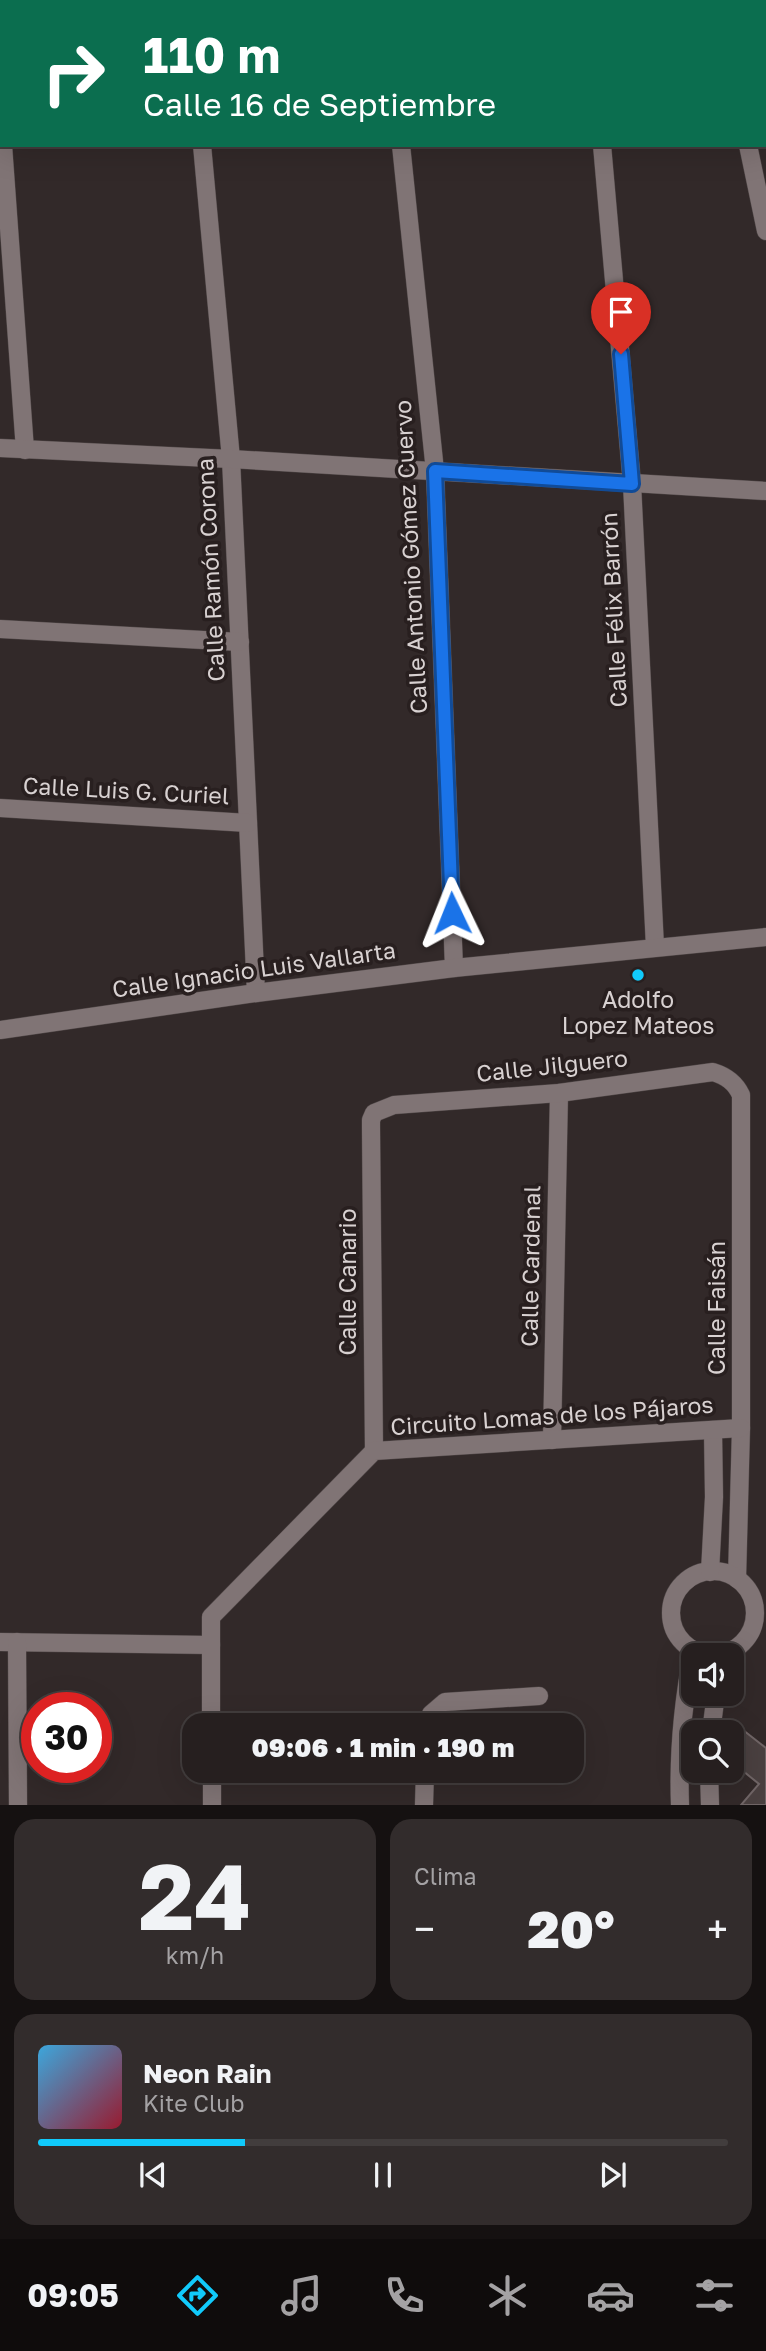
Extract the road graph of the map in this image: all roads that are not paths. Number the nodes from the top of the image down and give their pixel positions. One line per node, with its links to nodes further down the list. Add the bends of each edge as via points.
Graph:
1 (3, 147): 8 (street)
2 (201, 147): 9 (street, Calle Ramón Corona)
3 (401, 147): 10 (street, Calle Antonio Gómez Cuervo)
4 (602, 147): 11 (street, Calle Félix Barrón)
5 (748, 147): 6 (street)
6 (766, 231)
7 (0, 448): 8 (street)
8 (25, 450): 9 (street)
9 (231, 459): 10 (street); 14 (street, Calle Ramón Corona)
10 (435, 471): 11 (street); 19 (street, Calle Antonio Gómez Cuervo)
11 (632, 484): 12 (street); 18 (street, Calle Félix Barrón)
12 (766, 491)
13 (0, 629): 14 (street)
14 (240, 642): 16 (street, Calle Ramón Corona)
15 (0, 808): 16 (street, Calle Luis G. Curiel)
16 (248, 823): 20 (street, Calle Ramón Corona)
17 (766, 937): 18 (street, Calle Ignacio Luis Vallarta)
18 (655, 947): 19 (street, Calle Ignacio Luis Vallarta)
19 (454, 968): 20 (street, Calle Ignacio Luis Vallarta)
20 (257, 993): 21 (street, Calle Ignacio Luis Vallarta)
21 (0, 1030)
22 (733, 1082): 23 (street, Calle Jilguero, via 713,1072); 25 (street, Calle Faisán, via 741,1095)
23 (559, 1093): 24 (street, Calle Jilguero, via 394,1105); 27 (street, Calle Cardenal)
24 (374, 1113): 28 (street, Calle Canario)
25 (741, 1429): 26 (street, Circuito Lomas de los Pájaros); 30 (street, Calle Faisán)
26 (713, 1430): 27 (street, Circuito Lomas de los Pájaros); 29 (street)
27 (552, 1440): 28 (street, Circuito Lomas de los Pájaros)
28 (374, 1451): 34 (street, Circuito Lomas de los Pájaros, via 211,1617)
29 (710, 1572): 30 (street); 32 (street, via 683,1584 672,1601 670,1620)
30 (737, 1579): 33 (street, via 754,1600 755,1618)
31 (8, 1642): 34 (street); 42 (street)
32 (684, 1643)
33 (740, 1643)
34 (211, 1645): 37 (street, Circuito Lomas de los Pájaros)
35 (539, 1696): 38 (street, via 445,1702)
36 (684, 1706): 45 (street)
37 (212, 1713)
38 (431, 1713)
39 (212, 1783): 43 (street)
40 (425, 1783): 44 (street)
41 (709, 1783): 46 (street)
42 (18, 1805)
43 (212, 1805)
44 (424, 1805)
45 (680, 1805)
46 (710, 1805)

